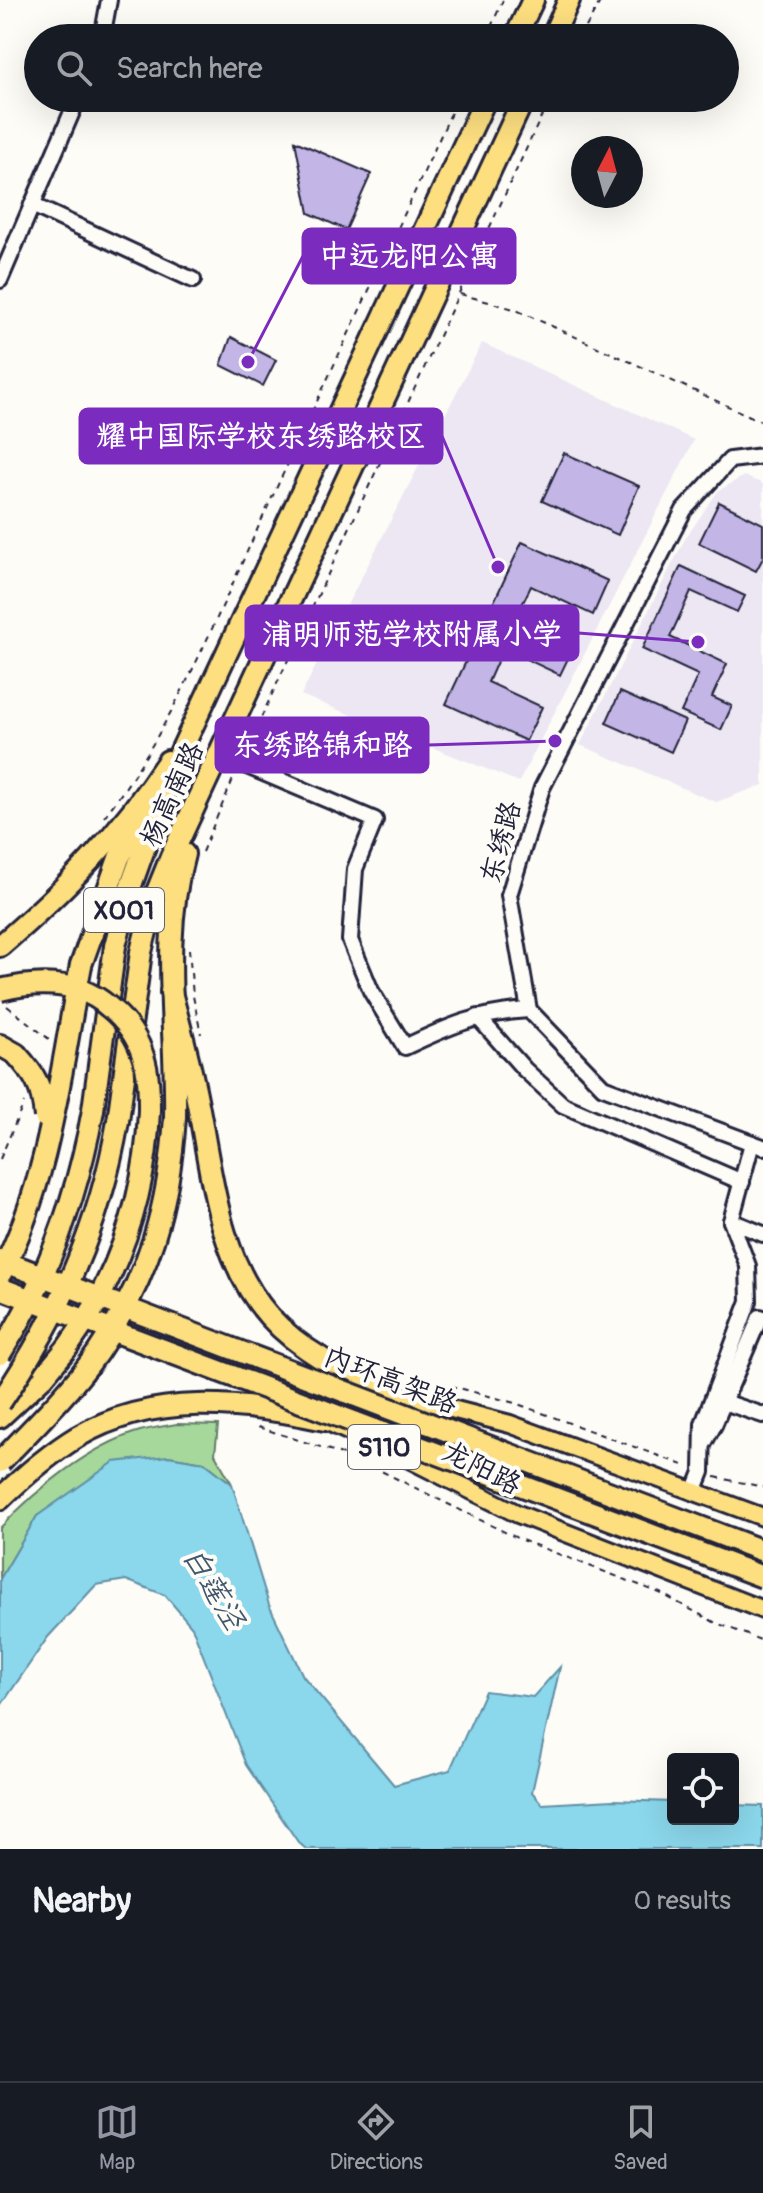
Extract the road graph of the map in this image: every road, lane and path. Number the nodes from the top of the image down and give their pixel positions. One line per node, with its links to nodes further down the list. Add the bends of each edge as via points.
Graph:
1 (109, 0): 6 (street)
2 (503, 0): 7 (path)
3 (533, 0): 8 (highway)
4 (601, 0): 10 (path)
5 (568, 4): 9 (highway)
6 (105, 24)
7 (492, 24)
8 (522, 24)
9 (559, 24)
10 (588, 24)
11 (72, 112): 16 (street)
12 (451, 112): 25 (path, via 206,640 160,730)
13 (479, 112): 22 (highway, 杨高南路 / X001)
14 (518, 112): 24 (highway, 杨高南路 / X001)
15 (544, 112): 19 (path)
16 (32, 205): 17 (street); 18 (street)
17 (0, 280)
18 (193, 280)
19 (459, 294): 20 (path, via 514,309); 23 (path)
20 (763, 422)
21 (763, 456): 32 (street, 东绣路, via 730,460 684,510 542,789 509,895)
22 (194, 720): 28 (highway, via 95,857); 40 (highway, bridge, via 119,858 81,965); 49 (highway, 杨高南路 / X001, bridge, via 125,905 81,1171 38,1289)
23 (240, 763): 26 (path); 33 (street, via 375,820 355,869 350,940 371,991 405,1047)
24 (198, 803): 30 (highway, via 173,903); 53 (highway, 杨高南路 / X001, bridge, via 154,899 144,939 105,1187 78,1265 42,1337)
25 (97, 825)
26 (199, 861)
27 (189, 945): 34 (path)
28 (0, 946)
29 (0, 990): 55 (highway, bridge, via 49,984 101,999 133,1033 144,1058 149,1092 141,1184 105,1288 67,1348)
30 (171, 992): 51 (highway, via 220,1214 240,1272 269,1316 290,1336); 59 (highway, bridge, via 175,1117 166,1197 154,1243 134,1291 97,1353)
31 (0, 1000): 35 (path)
32 (529, 1010): 33 (street); 38 (street, via 603,1087)
33 (478, 1017): 41 (street, via 563,1105)
34 (202, 1038)
35 (51, 1041)
36 (8, 1050): 40 (highway, bridge, via 33,1072 43,1092)
37 (25, 1101): 39 (path)
38 (758, 1145): 41 (street)
39 (0, 1159)
40 (41, 1166): 45 (highway, bridge, via 28,1213)
41 (742, 1182): 42 (street)
42 (731, 1221): 43 (street); 58 (street, via 748,1266 749,1301 703,1424)
43 (763, 1234)
44 (0, 1257): 51 (main road, 龙阳路 / S110, via 275,1359); 65 (highway, 内环高架路, bridge)
45 (0, 1274)
46 (0, 1288): 66 (highway, 内环高架路, bridge)
47 (0, 1297): 56 (main road, 龙阳路 / S110)
48 (763, 1318): 52 (street)
49 (0, 1354)
50 (368, 1364): 60 (path, via 529,1407)
51 (386, 1392): 62 (main road, 龙阳路 / S110, via 522,1427)
52 (724, 1402): 54 (street); 58 (street)
53 (0, 1403)
54 (763, 1415)
55 (0, 1417)
56 (325, 1420): 63 (highway, via 212,1405 142,1411 77,1437); 67 (main road, 龙阳路 / S110, via 518,1514)
57 (248, 1424): 68 (path, via 352,1459 519,1539 660,1593)
58 (704, 1444): 60 (street)
59 (0, 1462)
60 (702, 1472): 61 (path); 62 (street)
61 (763, 1487)
62 (694, 1492): 64 (main road, 龙阳路 / S110)
63 (0, 1499)
64 (763, 1517)
65 (763, 1551)
66 (763, 1577)
67 (763, 1610)
68 (763, 1641)

